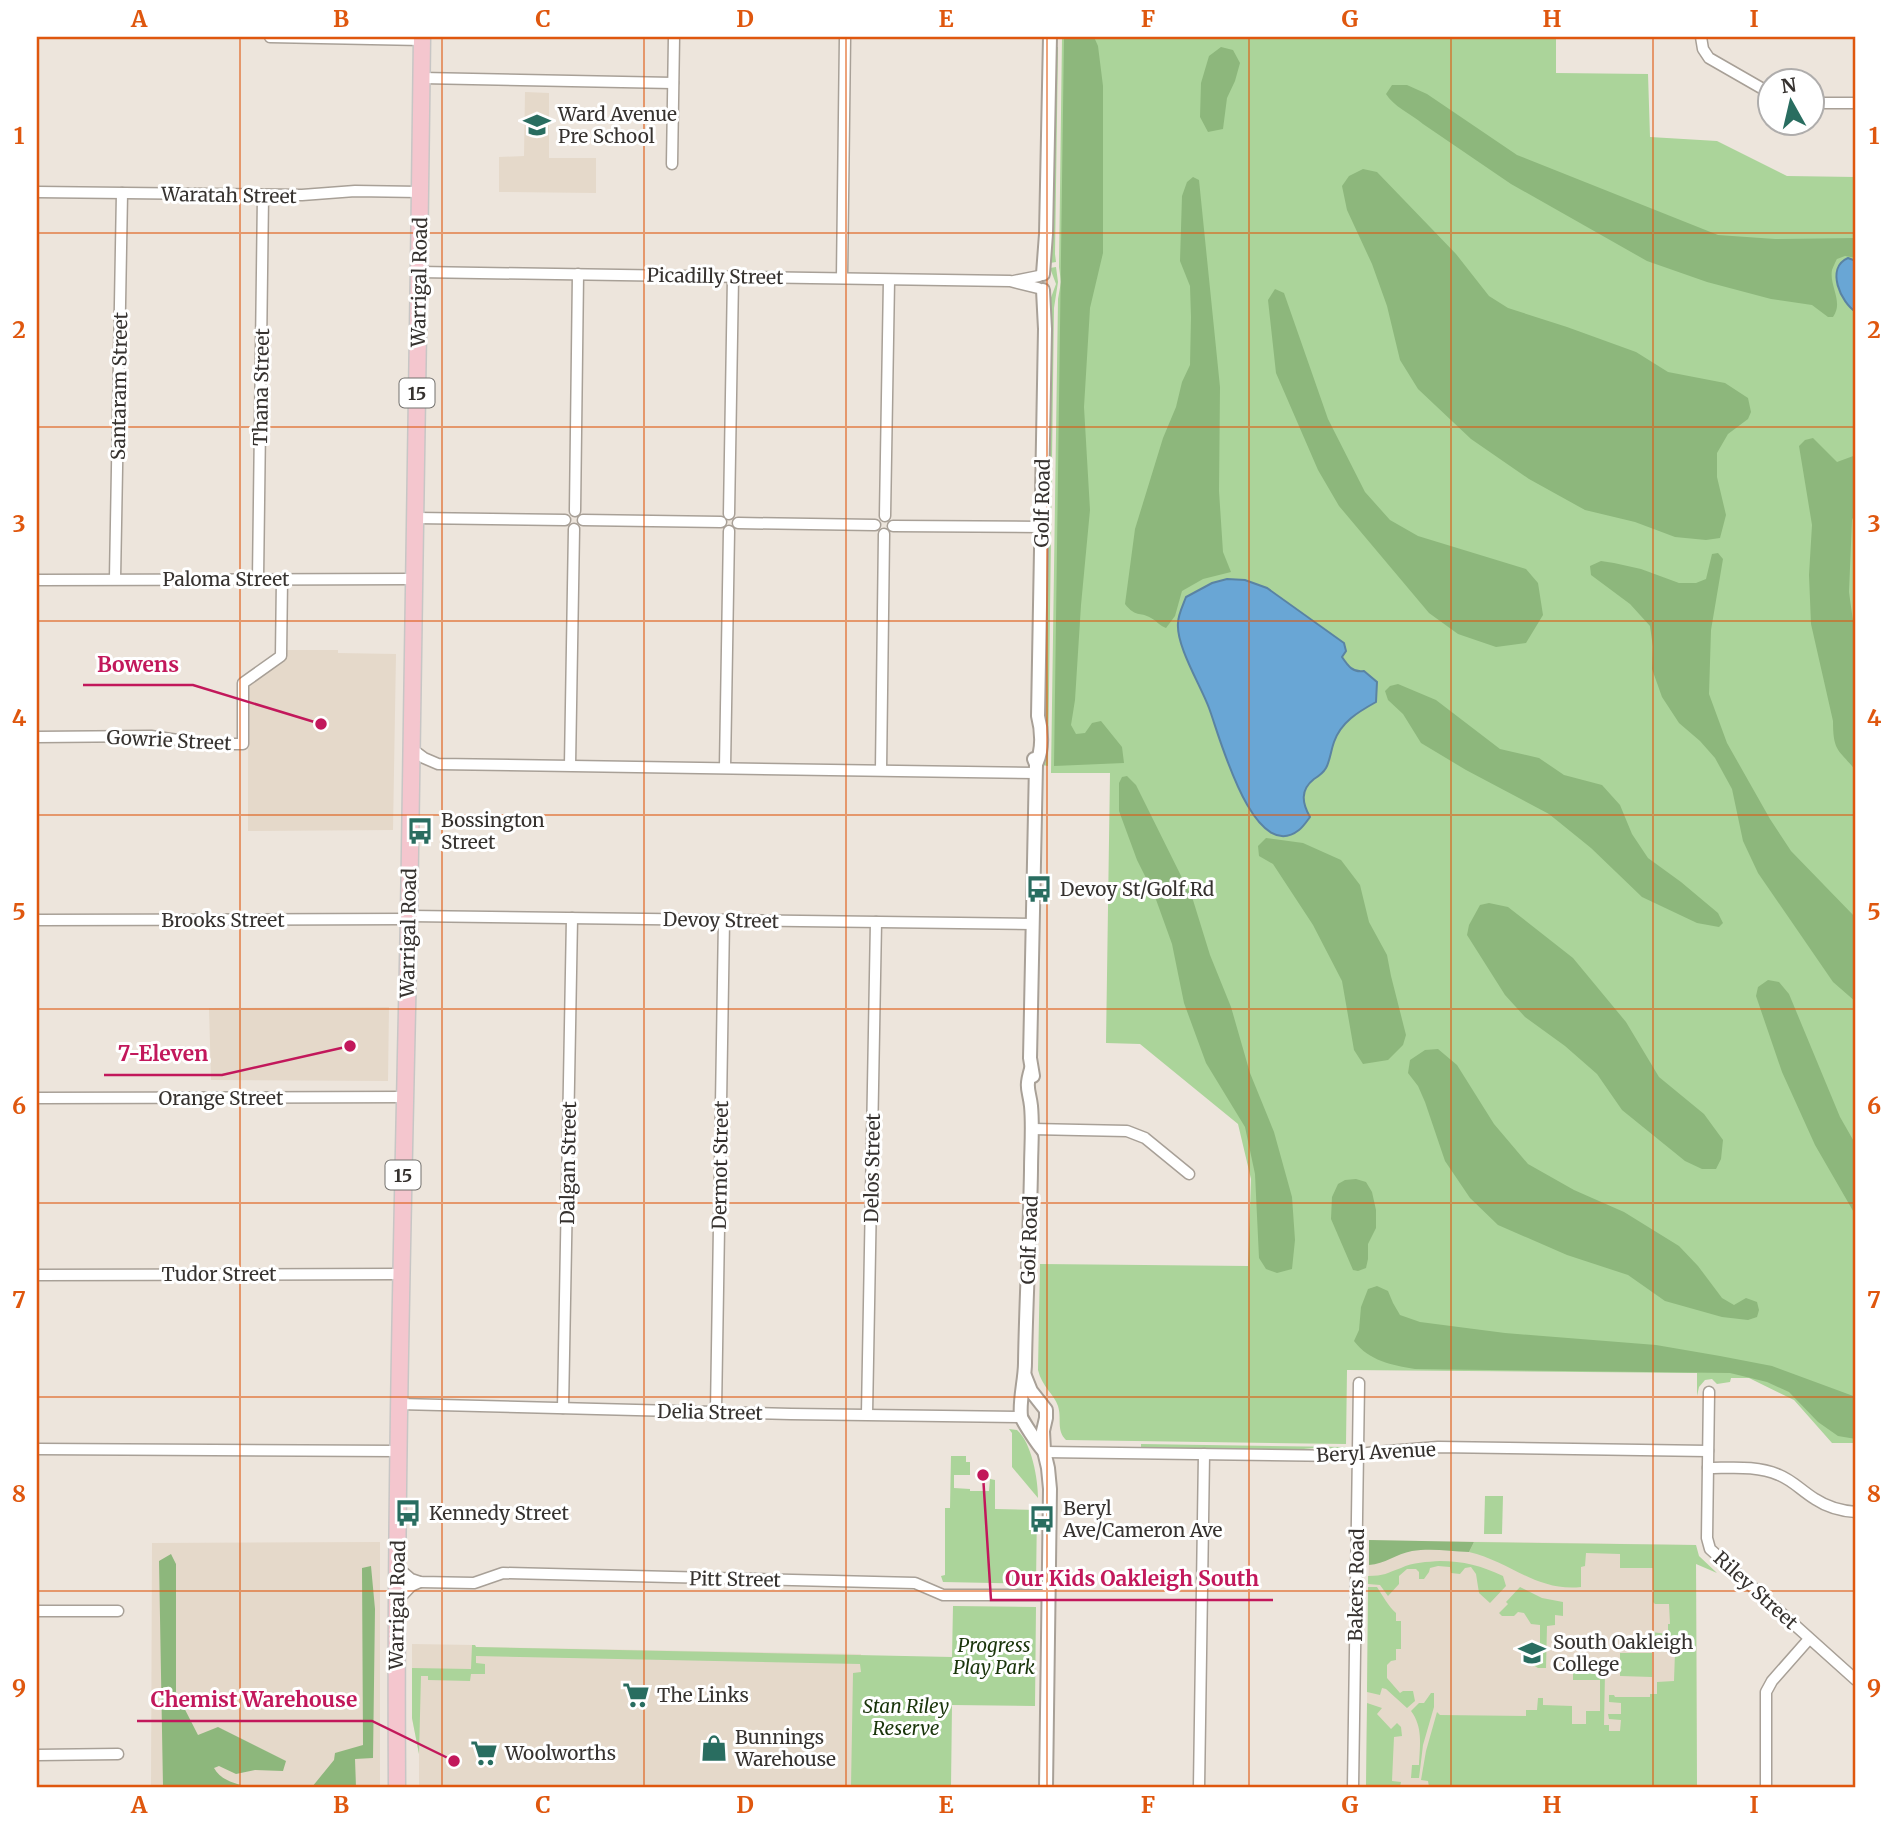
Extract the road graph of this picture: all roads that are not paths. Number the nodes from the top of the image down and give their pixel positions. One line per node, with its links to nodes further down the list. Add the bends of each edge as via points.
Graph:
1 (270, 37): 5 (street)
2 (674, 37): 8 (street)
3 (845, 37): 20 (street)
4 (1701, 37): 9 (street, via 1704,53 1714,62)
5 (422, 38): 7 (highway, Warrigal Road / 15)
6 (1049, 38): 22 (street, Golf Road)
7 (422, 78): 8 (street); 14 (highway, Warrigal Road / 15)
8 (673, 83): 12 (street)
9 (1756, 85)
10 (1826, 103): 11 (street)
11 (1856, 103)
12 (672, 164)
13 (37, 192): 15 (street, Waratah Street)
14 (420, 192): 16 (street, Waratah Street); 17 (highway, Warrigal Road / 15)
15 (122, 194): 16 (street, Waratah Street); 37 (street, Santaram Street)
16 (263, 195): 38 (street, Thana Street)
17 (419, 272): 18 (street, Picadilly Street); 26 (highway, Warrigal Road / 15)
18 (578, 274): 19 (street, Picadilly Street); 23 (street)
19 (733, 277): 20 (street, Picadilly Street); 24 (street)
20 (842, 278): 21 (street, Picadilly Street)
21 (888, 280): 22 (street, Picadilly Street); 25 (street)
22 (1041, 282): 33 (street, Golf Road, via 1045,330)
23 (575, 511): 27 (street); 28 (street)
24 (729, 514): 29 (street); 30 (street, via 736,516)
25 (885, 516): 31 (street); 32 (street)
26 (415, 518): 27 (street); 40 (highway, Warrigal Road / 15)
27 (565, 520): 34 (street)
28 (583, 520): 29 (street); 34 (street)
29 (721, 522): 35 (street)
30 (738, 523): 31 (street); 35 (street)
31 (875, 525): 36 (street)
32 (893, 526): 33 (street); 36 (street)
33 (1042, 527): 46 (street, Golf Road, via 1041,726)
34 (574, 529): 44 (street)
35 (729, 531): 45 (street)
36 (884, 534): 47 (street)
37 (115, 579): 38 (street, Paloma Street); 41 (street, Paloma Street)
38 (258, 579): 39 (street, Paloma Street)
39 (282, 579): 40 (street, Paloma Street); 42 (street, Gowrie Street, via 281,656 243,683 243,744 151,736)
40 (414, 579): 43 (highway, Warrigal Road / 15)
41 (37, 580)
42 (37, 737)
43 (412, 749): 44 (street, via 438,764); 48 (highway, Warrigal Road / 15)
44 (570, 765): 45 (street)
45 (725, 767): 47 (street)
46 (1036, 768): 47 (street); 53 (street, Golf Road)
47 (881, 770)
48 (409, 918): 49 (street, Devoy Street); 50 (street, Brooks Street); 54 (highway, Warrigal Road / 15)
49 (572, 918): 51 (street, Devoy Street); 65 (street, Dalgan Street)
50 (37, 920)
51 (724, 920): 52 (street, Devoy Street); 66 (street, Dermot Street)
52 (876, 922): 53 (street, Devoy Street); 67 (street, Delos Street)
53 (1032, 923): 56 (street, Golf Road)
54 (405, 1097): 55 (street, Orange Street); 58 (highway, Warrigal Road / 15)
55 (37, 1098)
56 (1032, 1129): 57 (street, via 1127,1131 1145,1138); 60 (street, Golf Road)
57 (1189, 1174)
58 (401, 1274): 59 (street, Tudor Street); 63 (highway, Warrigal Road / 15)
59 (37, 1275)
60 (1025, 1376): 64 (street); 68 (street, Golf Road)
61 (1359, 1382): 75 (street, Bakers Road)
62 (1709, 1392): 72 (street, Riley Street)
63 (399, 1404): 65 (street, Delia Street); 71 (highway, Warrigal Road / 15)
64 (1041, 1404): 68 (street, via 1024,1405); 69 (street, via 1046,1410)
65 (563, 1408): 66 (street, Delia Street)
66 (716, 1411): 67 (street, Delia Street)
67 (867, 1415): 68 (street, Delia Street)
68 (1023, 1417): 69 (street, via 1039,1427); 73 (street)
69 (1045, 1422): 73 (street)
70 (37, 1449): 71 (street)
71 (398, 1451): 78 (highway, Warrigal Road / 15)
72 (1708, 1451): 75 (street, Beryl Avenue, via 1438,1447); 76 (street, Riley Street)
73 (1044, 1452): 74 (street, Beryl Avenue); 80 (street, via 1050,1489)
74 (1204, 1454): 75 (street, Beryl Avenue); 90 (street)
75 (1358, 1454): 91 (street, Bakers Road)
76 (1708, 1468): 77 (street, via 1771,1472 1822,1503); 84 (street, Riley Street, via 1710,1549)
77 (1856, 1512)
78 (397, 1567): 79 (street); 81 (highway, Warrigal Road / 15)
79 (420, 1583): 80 (street, Pitt Street, via 474,1583 503,1573 915,1583 943,1595); 81 (street)
80 (1048, 1595): 89 (street)
81 (397, 1601): 88 (highway, Warrigal Road / 15)
82 (37, 1611): 83 (street)
83 (118, 1611)
84 (1809, 1639): 85 (street, Riley Street); 92 (street, via 1766,1692)
85 (1856, 1680)
86 (37, 1755): 87 (street)
87 (118, 1755)
88 (397, 1787)
89 (1046, 1787)
90 (1199, 1787)
91 (1353, 1787)
92 (1766, 1787)

